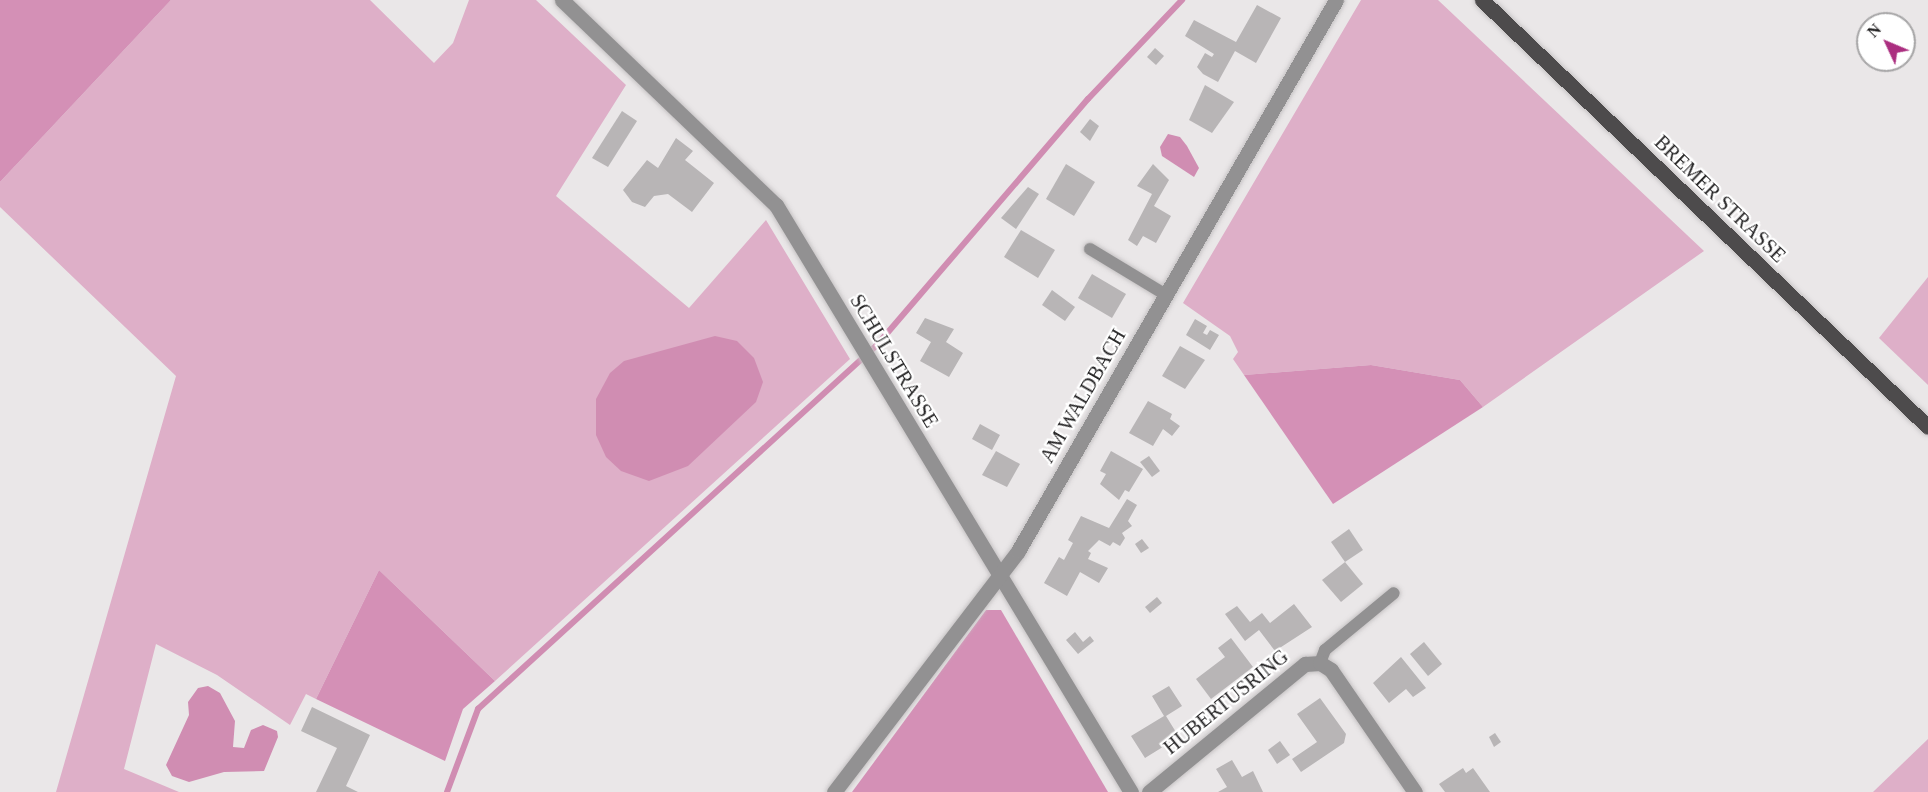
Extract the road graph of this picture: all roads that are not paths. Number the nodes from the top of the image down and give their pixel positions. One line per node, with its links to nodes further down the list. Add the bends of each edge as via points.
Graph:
1 (562, 0): 7 (street, SCHULSTRASSE, via 776,205)
2 (1336, 0): 5 (street, AM WALDBACH)
3 (1482, 0): 6 (main road, BREMER STRASSE)
4 (1090, 249): 5 (lane)
5 (1166, 295): 7 (street, AM WALDBACH, via 1018,551)
6 (1928, 428)
7 (998, 575): 10 (street, AM WALDBACH); 11 (street, SCHULSTRASSE)
8 (1394, 593): 9 (lane, via 1325,650)
9 (1320, 663): 12 (street, HUBERTUSRING, via 1305,664); 13 (street, HUBERTUSRING, via 1331,670)
10 (834, 792)
11 (1131, 792)
12 (1149, 792)
13 (1415, 792)

